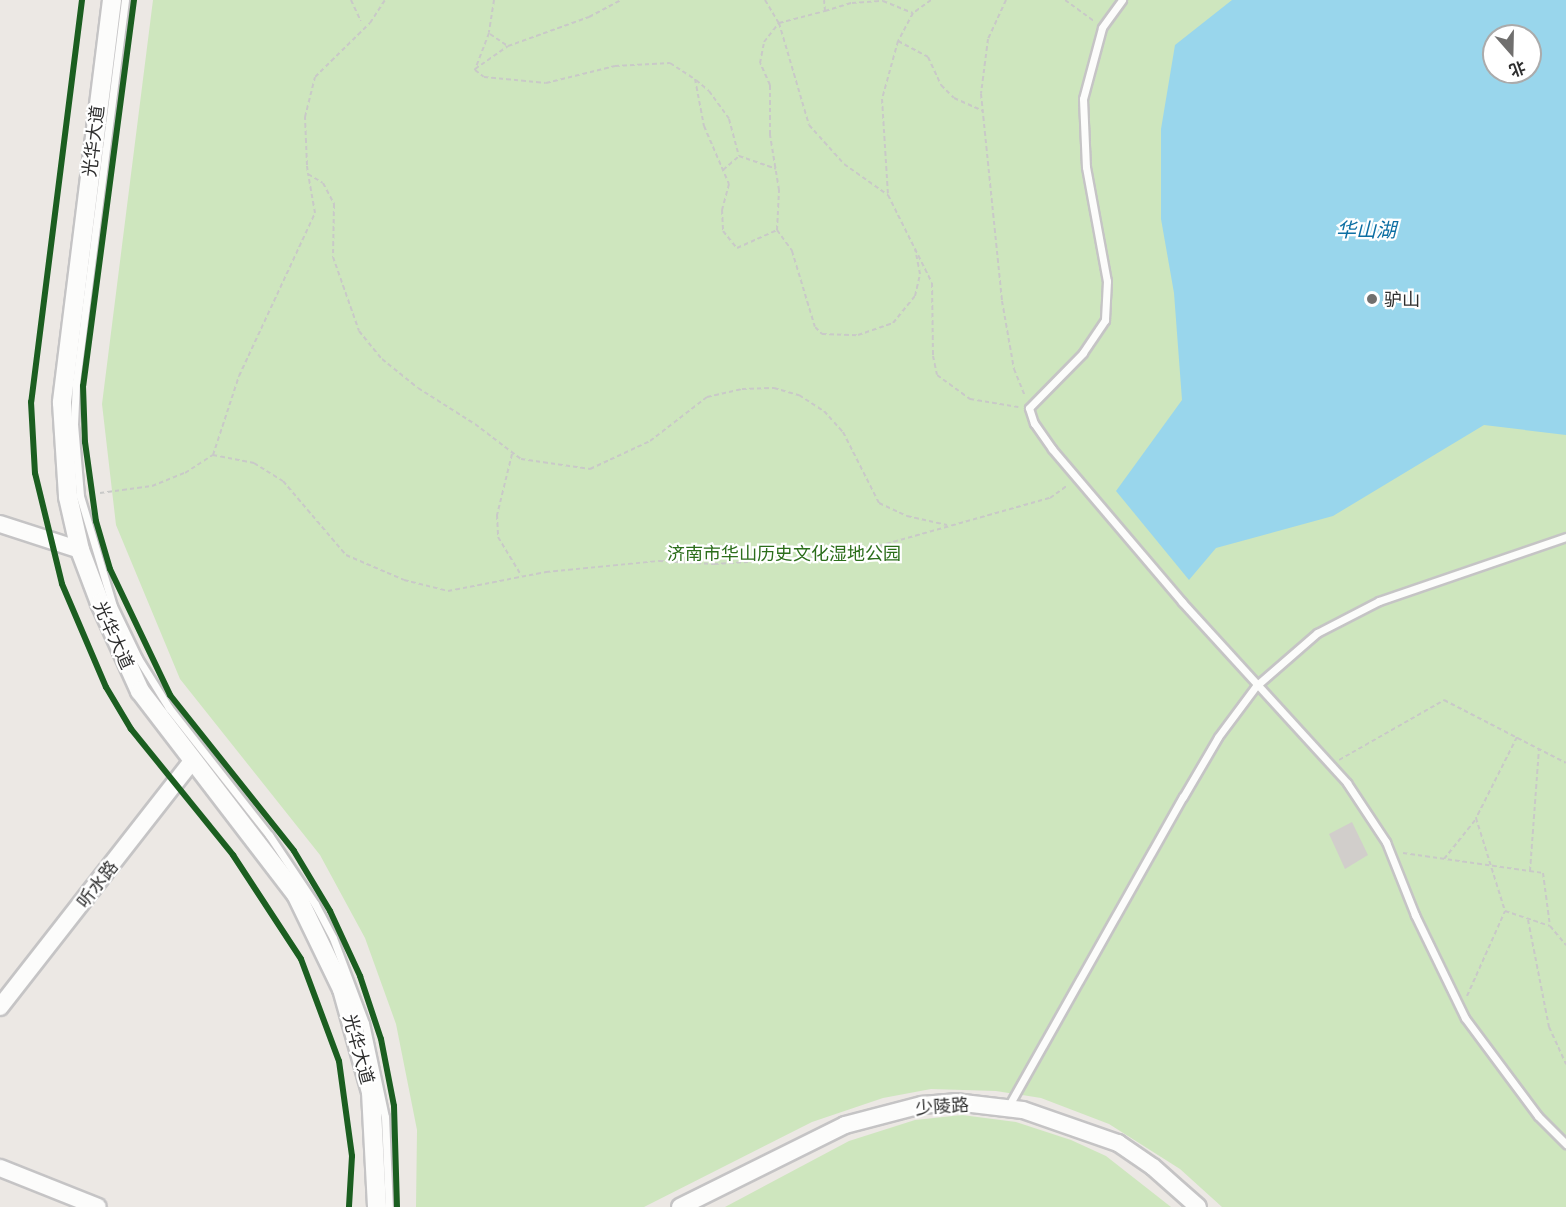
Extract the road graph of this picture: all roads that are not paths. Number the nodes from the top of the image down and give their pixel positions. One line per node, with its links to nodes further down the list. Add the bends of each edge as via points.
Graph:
1 (112, 0): 6 (main road, 光华大道, via 62,403 68,497)
2 (125, 0): 15 (lane, via 76,382 74,423 80,496 113,606 138,658 169,708 269,835 333,938 365,1023 382,1105)
3 (1122, 0): 7 (lane, via 1102,28 1083,99 1086,167 1107,281 1105,320 1083,353 1029,408 1052,449)
4 (0, 524): 6 (street)
5 (1566, 537): 7 (lane, via 1369,607 1317,633)
6 (80, 550): 8 (main road, 光华大道, via 117,645 140,691)
7 (1256, 686): 10 (lane, via 1189,788); 11 (lane, via 1347,783 1389,851 1460,1010 1538,1116)
8 (193, 760): 9 (street, 听水路); 14 (main road, 光华大道, via 296,894 342,988 371,1092)
9 (0, 1007)
10 (1008, 1108): 16 (street, 少陵路, via 974,1103 922,1105 845,1125); 17 (street, 少陵路, via 1068,1123 1118,1143 1153,1167)
11 (1566, 1144)
12 (0, 1168): 13 (street)
13 (98, 1207)
14 (377, 1207)
15 (389, 1207)
16 (680, 1207)
17 (1198, 1207)

